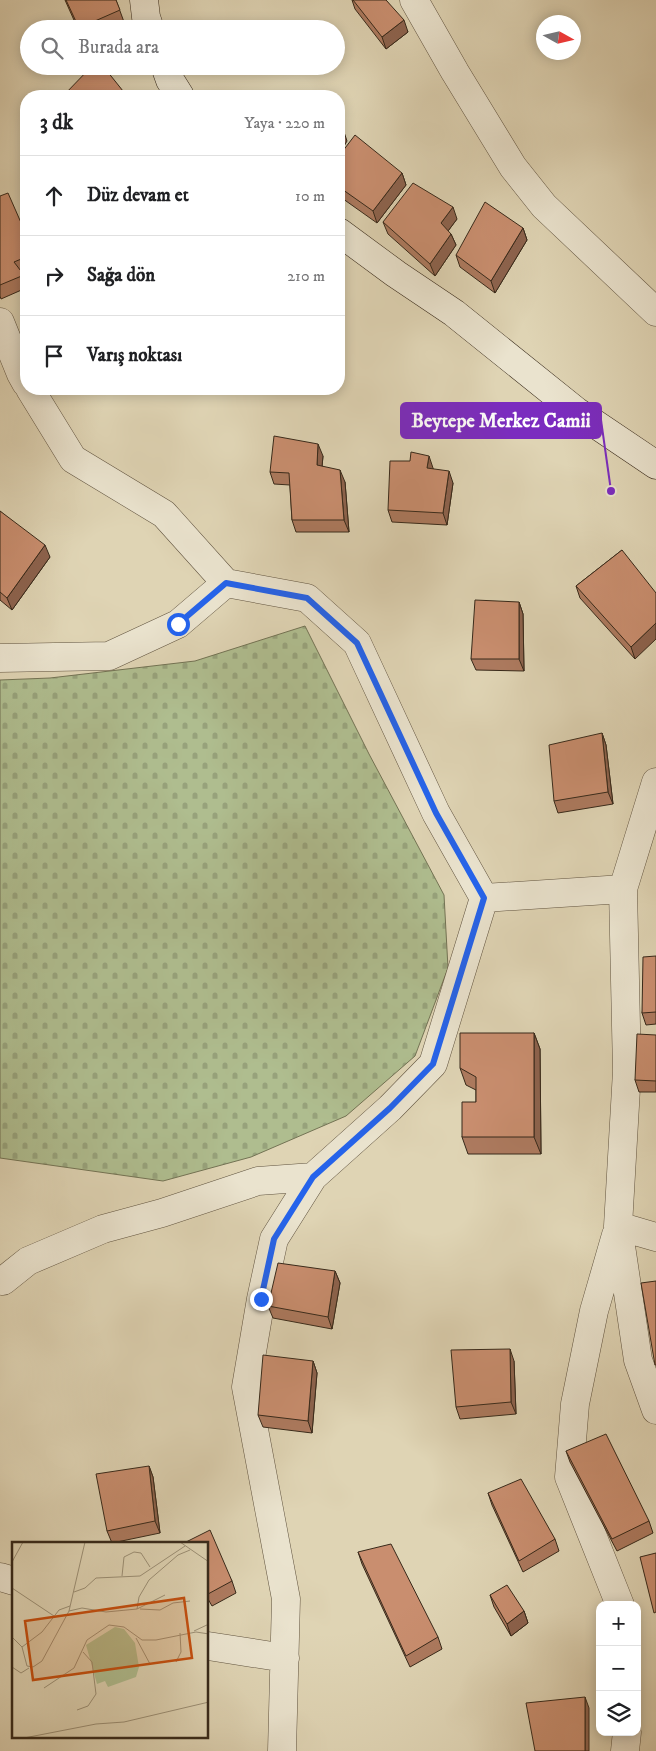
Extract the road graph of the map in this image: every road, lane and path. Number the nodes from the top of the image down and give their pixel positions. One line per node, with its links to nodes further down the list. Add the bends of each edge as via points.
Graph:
1 (144, 0): 3 (street)
2 (414, 0): 7 (street, via 513,166 544,206)
3 (147, 20)
4 (168, 75): 5 (street)
5 (176, 90)
6 (345, 236): 11 (street, via 454,313 576,411)
7 (656, 312)
8 (0, 322): 9 (street)
9 (20, 372)
10 (34, 395): 12 (street, via 74,459 164,514)
11 (656, 465)
12 (226, 583): 13 (street, via 178,624 109,656); 16 (street, via 307,598 357,643 436,813)
13 (0, 658)
14 (656, 782): 15 (street)
15 (623, 889): 16 (street); 18 (street, via 627,1071)
16 (484, 898): 17 (street, via 433,1064 390,1108)
17 (313, 1177): 20 (street, via 258,1181 104,1229 28,1261); 24 (street, via 274,1239 246,1387 286,1599)
18 (618, 1226): 19 (street); 21 (street, via 638,1360); 22 (street, via 592,1321 575,1404 568,1477)
19 (656, 1238)
20 (3, 1282)
21 (656, 1410)
22 (618, 1601)
23 (209, 1646): 24 (street)
24 (284, 1658): 26 (street)
25 (627, 1736): 27 (street)
26 (282, 1751)
27 (625, 1751)

